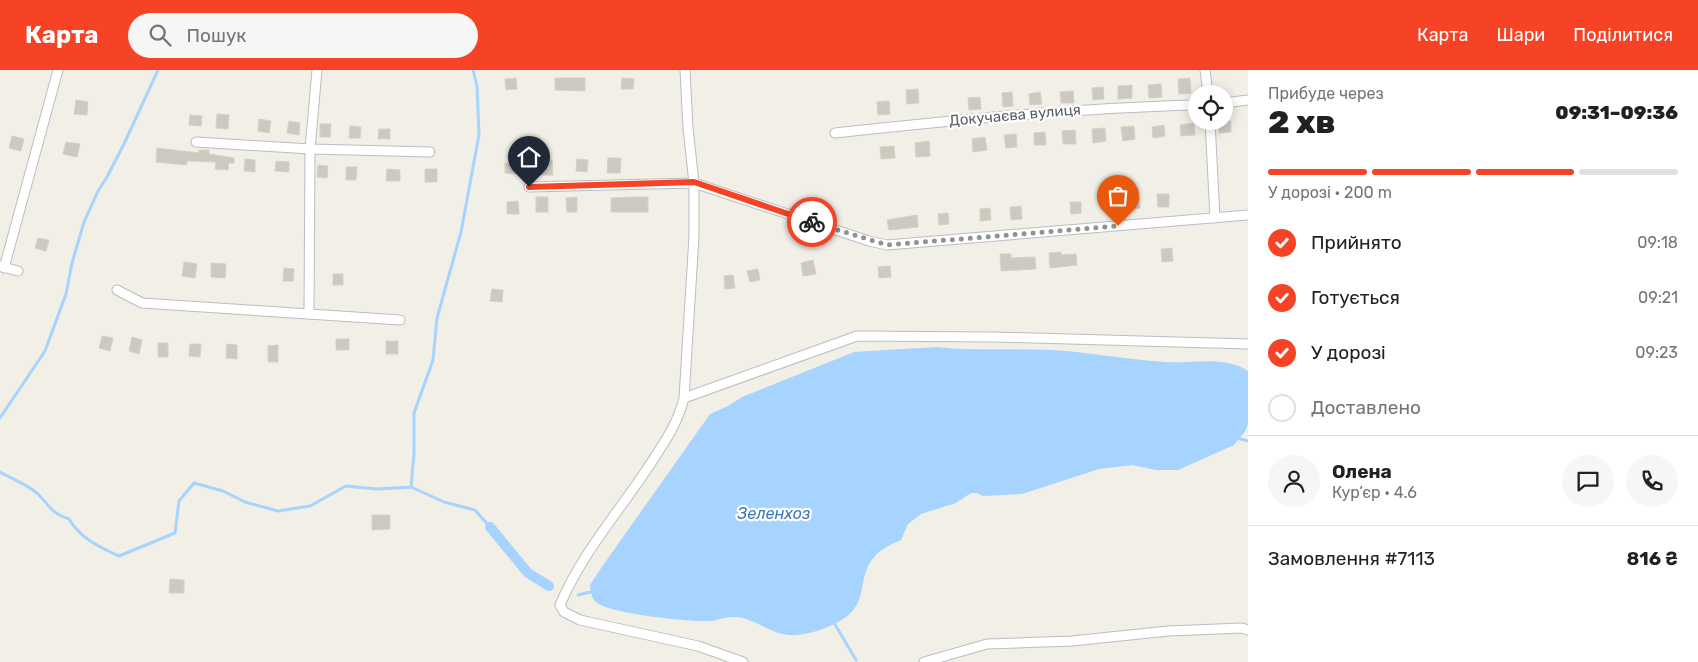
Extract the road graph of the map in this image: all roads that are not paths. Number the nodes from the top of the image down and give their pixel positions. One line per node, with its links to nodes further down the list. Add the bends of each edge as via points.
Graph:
1 (58, 70): 18 (street)
2 (316, 70): 12 (street)
3 (685, 70): 14 (street)
4 (1205, 70): 5 (street)
5 (1207, 85)
6 (1248, 100): 7 (street)
7 (1233, 102)
8 (1188, 105): 10 (street, Докучаєва вулиця, via 1013,114)
9 (1210, 130): 17 (street)
10 (834, 133)
11 (196, 142): 12 (street)
12 (310, 149): 13 (street); 21 (street)
13 (430, 152)
14 (694, 182): 15 (street); 17 (street, via 887,245); 24 (street)
15 (529, 187)
16 (1248, 215): 17 (street)
17 (1215, 218)
18 (2, 267): 19 (street)
19 (18, 271)
20 (117, 290): 21 (street, via 142,303)
21 (309, 313): 22 (street)
22 (400, 320)
23 (1248, 344): 24 (street, via 857,336)
24 (684, 398): 26 (street, via 670,436 584,556 560,605 564,612 580,620 698,646)
25 (1248, 630): 27 (street, via 1168,631 1072,641 987,644)
26 (743, 662)
27 (924, 662)

